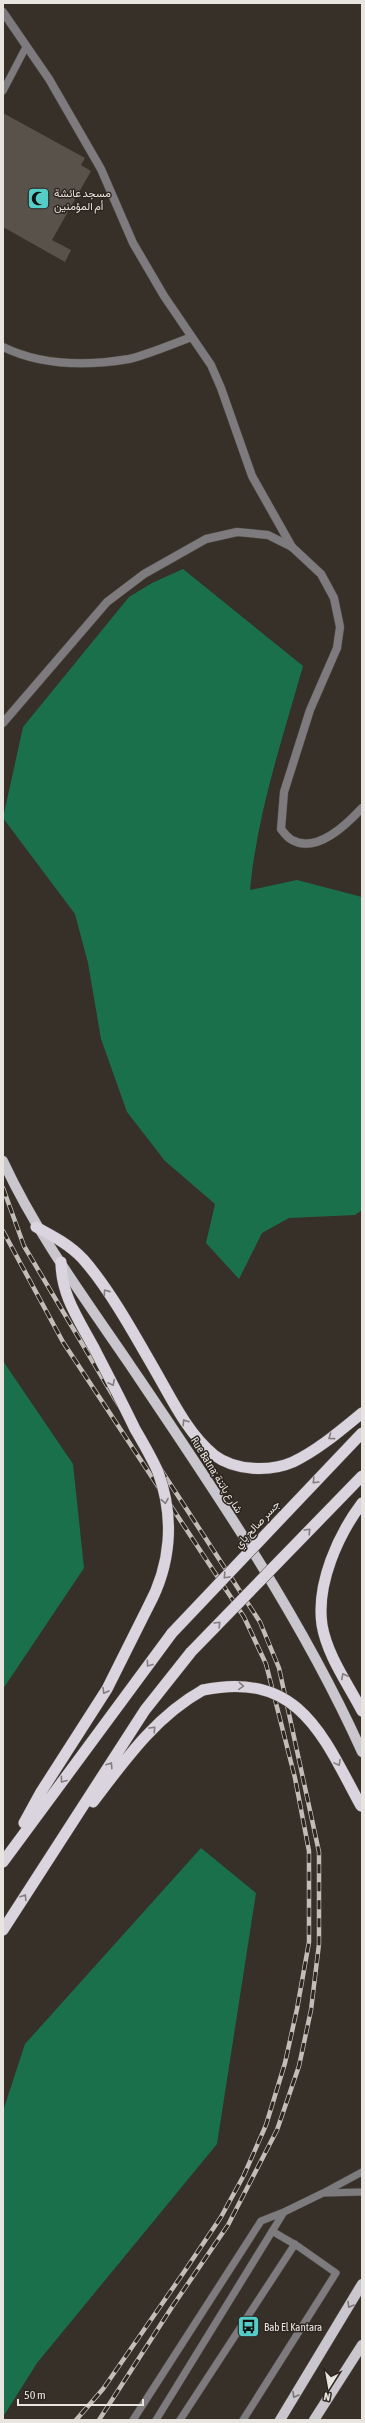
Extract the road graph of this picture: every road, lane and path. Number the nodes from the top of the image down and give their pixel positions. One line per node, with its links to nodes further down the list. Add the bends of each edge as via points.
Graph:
1 (3, 12): 2 (street)
2 (26, 47): 3 (lane); 4 (street, via 49,79 101,169 133,243 160,290)
3 (3, 91)
4 (192, 337): 5 (street, via 130,358 79,364 44,361); 6 (street, via 211,365 222,388 252,476)
5 (3, 347)
6 (292, 547): 7 (street, via 268,535 237,532 206,539 144,574 107,602); 8 (street, via 321,574 334,598 340,627 337,648 310,710 284,792 281,829 292,840 303,844 323,840 344,827)
7 (3, 723)
8 (362, 808)
9 (3, 1161): 10 (main road, Rue Batna; شارع باتنة)
10 (36, 1227): 11 (main road, Rue Batna; شارع باتنة); 12 (highway, one-way to 10, via 316,1448 292,1462 257,1469 228,1462 216,1456 190,1430 128,1324 84,1260 61,1240)
11 (61, 1262): 17 (main road, Rue Batna; شارع باتنة, via 189,1452 280,1598 324,1671); 19 (highway, one-way to 19, bridge, via 61,1276 68,1299 157,1471 166,1503 168,1552 158,1589 107,1689 41,1792)
12 (362, 1413)
13 (362, 1433): 19 (highway, جسر صالح باي, one-way to 19, bridge, via 172,1633)
14 (362, 1476): 20 (highway, one-way to 14, bridge, via 145,1710 191,1652)
15 (362, 1503): 16 (highway, one-way to 15, via 330,1650 322,1625 327,1572 339,1543)
16 (362, 1711)
17 (362, 1752)
18 (361, 1808): 20 (highway, one-way to 18, bridge, via 131,1753 166,1716 203,1690 225,1685 251,1687 279,1696 296,1705 324,1738)
19 (6, 1858)
20 (41, 1869): 21 (highway, one-way to 20)
21 (3, 1930)
22 (362, 2172): 24 (lane)
23 (362, 2192): 24 (lane)
24 (323, 2193): 25 (lane)
25 (284, 2212): 26 (lane); 31 (lane, via 261,2221)
26 (272, 2232): 27 (lane); 32 (lane)
27 (295, 2244): 33 (lane); 34 (lane, via 336,2273)
28 (362, 2284): 35 (main road, one-way to 35)
29 (362, 2345): 30 (main road)
30 (317, 2419)
31 (133, 2420)
32 (156, 2420)
33 (180, 2420)
34 (243, 2420)
35 (280, 2420)

